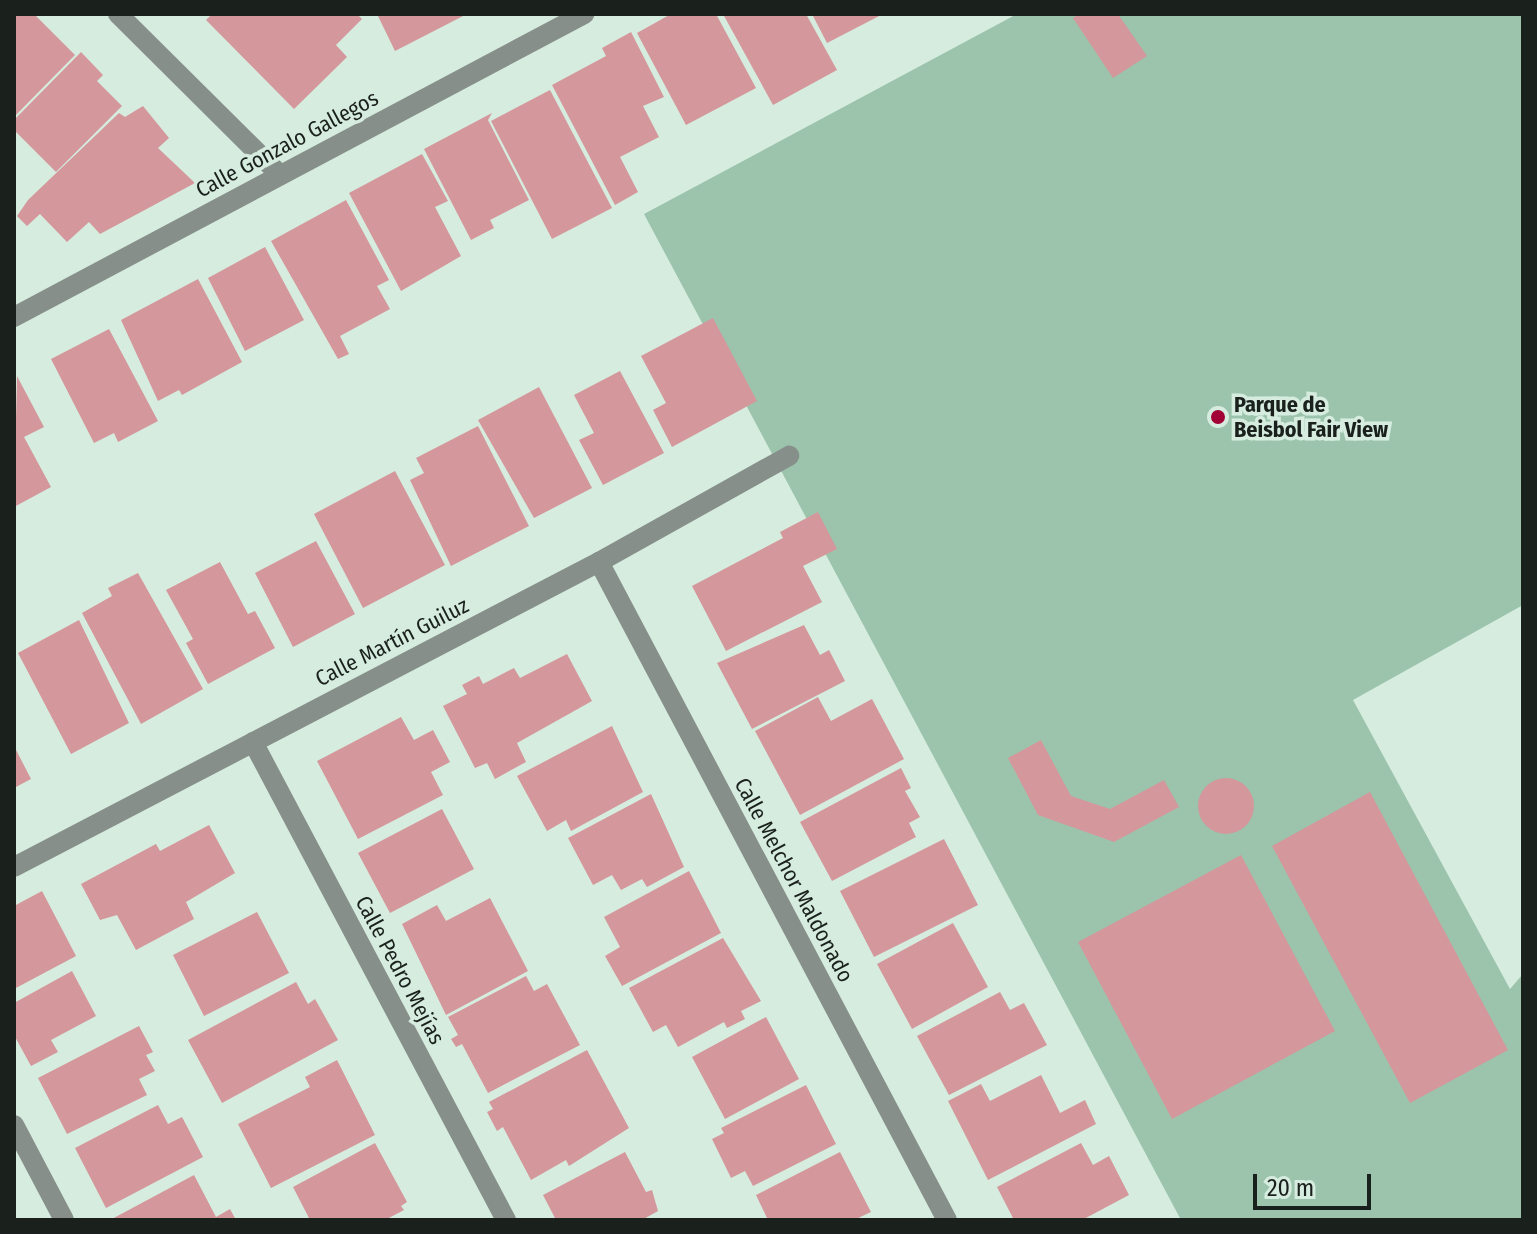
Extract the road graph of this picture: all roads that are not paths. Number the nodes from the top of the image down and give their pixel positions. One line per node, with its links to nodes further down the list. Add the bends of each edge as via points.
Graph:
1 (118, 14): 3 (street)
2 (584, 14): 3 (street, Calle Gonzalo Gallegos)
3 (280, 175): 4 (street, Calle Gonzalo Gallegos)
4 (14, 317)
5 (789, 456): 6 (street, Calle Martín Guiluz)
6 (599, 562): 7 (street, Calle Martín Guiluz); 12 (street, Calle Melchor Maldonado)
7 (253, 742): 8 (street, Calle Martín Guiluz); 11 (street, Calle Pedro Mejías)
8 (14, 867)
9 (14, 1125): 10 (street)
10 (64, 1220)
11 (506, 1220)
12 (947, 1220)

